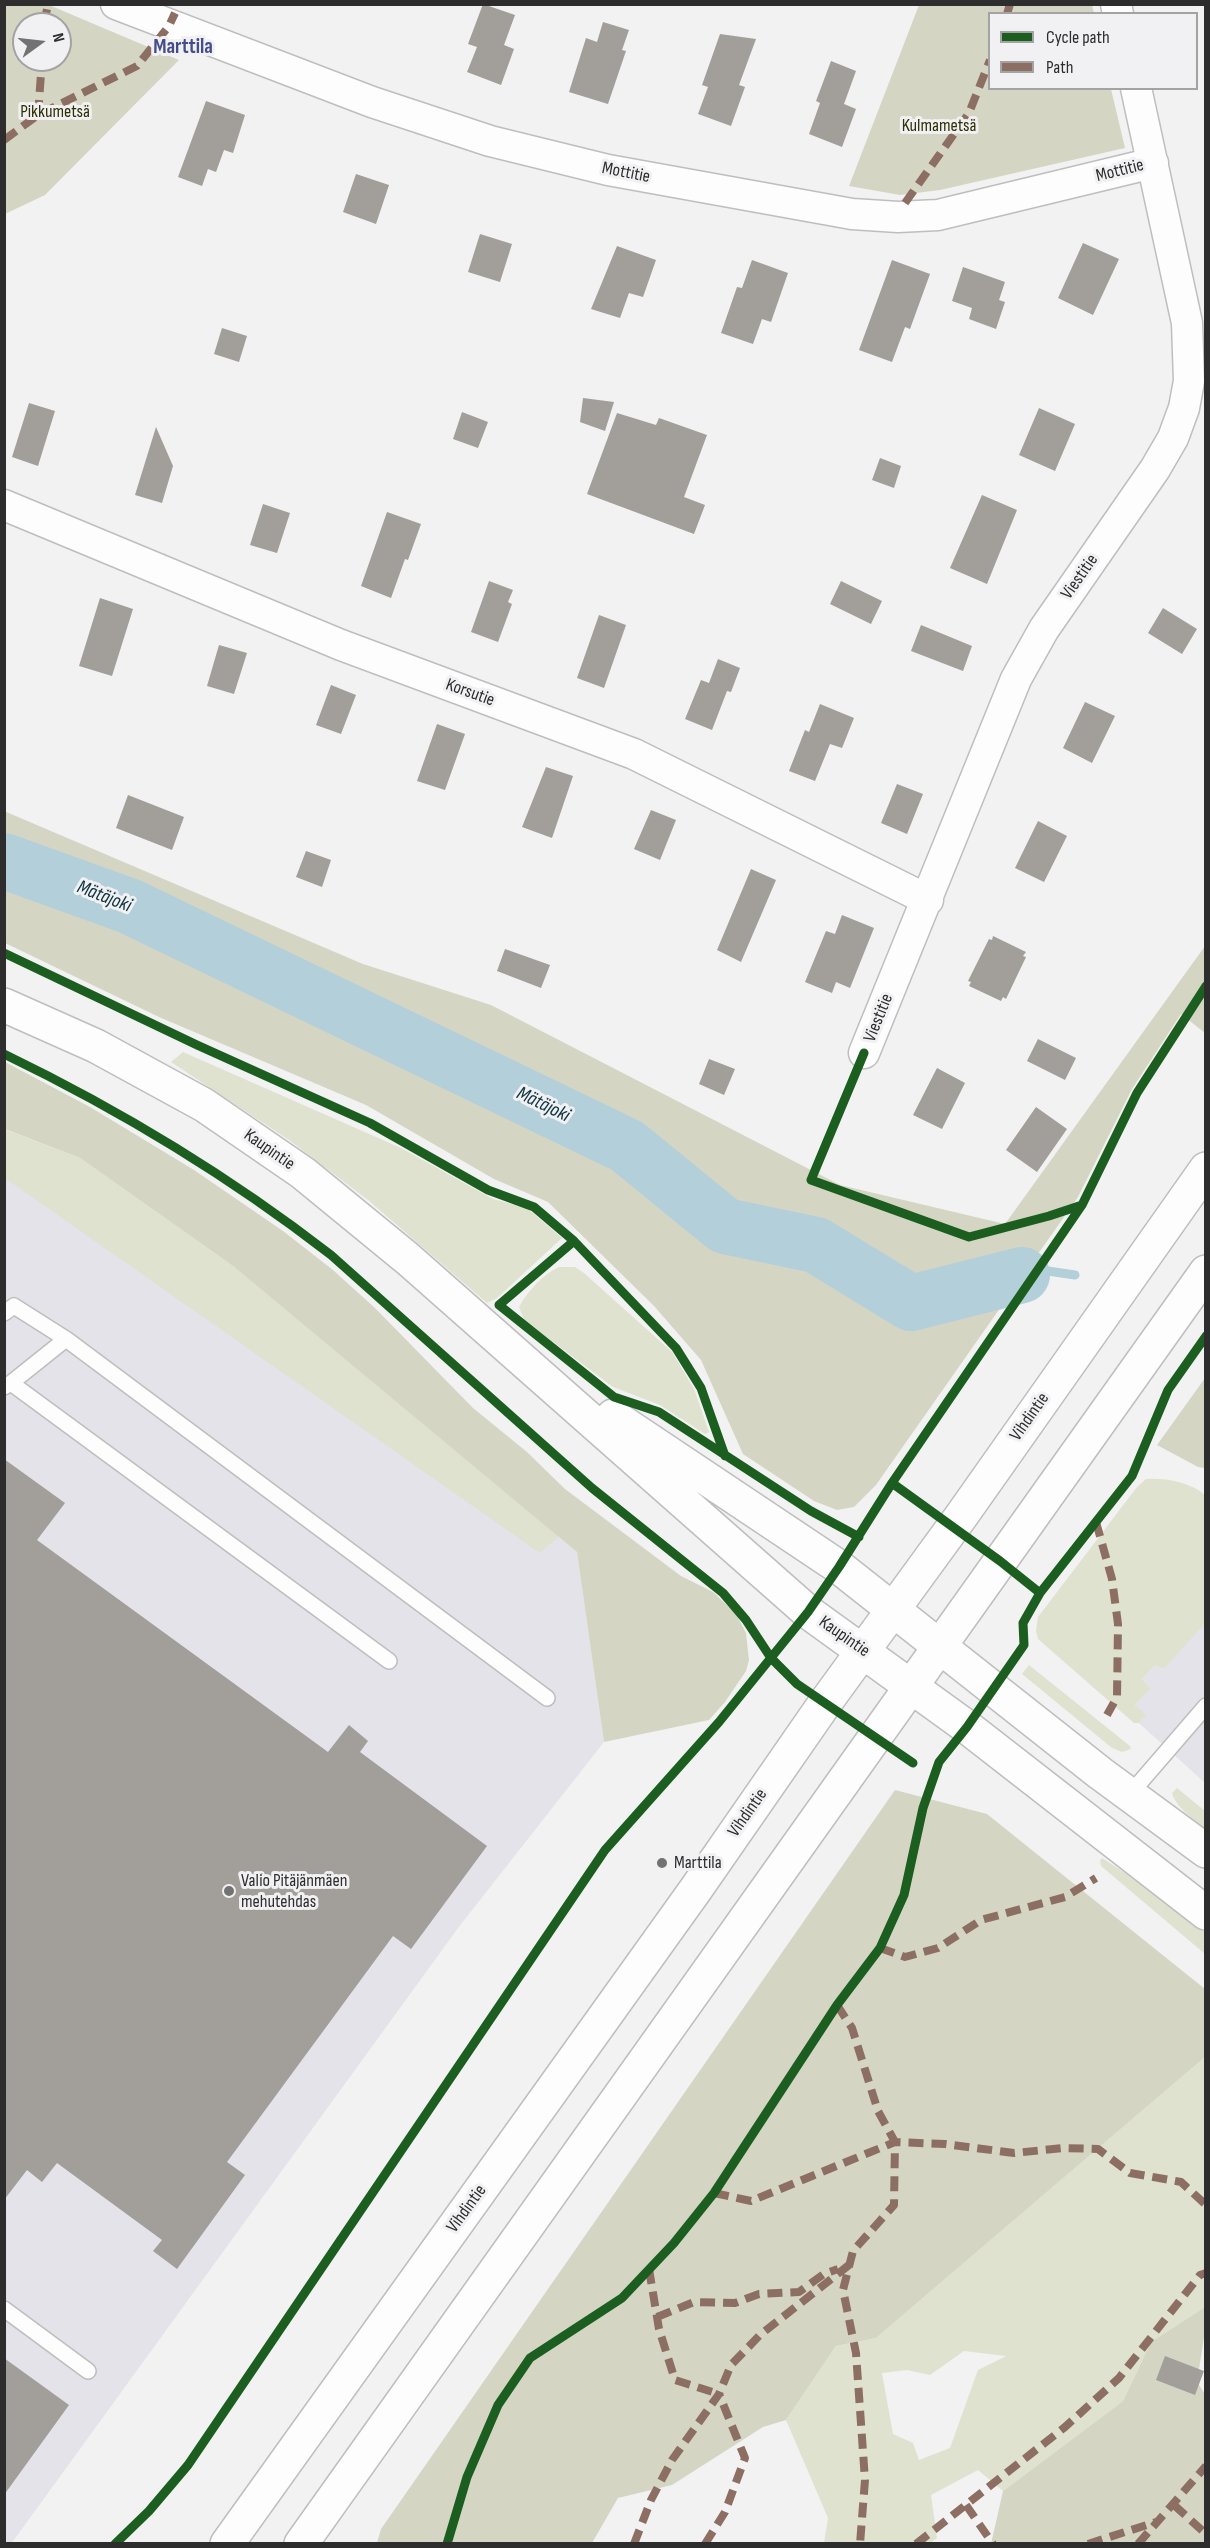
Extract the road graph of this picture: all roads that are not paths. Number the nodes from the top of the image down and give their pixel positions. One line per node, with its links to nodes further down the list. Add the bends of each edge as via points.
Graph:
1 (116, 4): 3 (street, Mottitie, via 372,102 490,141 608,170 852,214 938,215)
2 (1136, 90): 3 (street, Viestitie)
3 (1153, 163): 5 (street, Viestitie, via 1187,323 1189,381 1184,408 1155,469 1044,629 1016,679)
4 (4, 505): 5 (street, Korsutie, via 341,645 634,754)
5 (928, 900): 7 (street, Viestitie)
6 (6, 1006): 12 (main road, Kaupintie, via 96,1046 213,1111 303,1173 408,1259)
7 (864, 1053)
8 (1206, 1169): 14 (main road, Vihdintie)
9 (1206, 1272): 15 (main road)
10 (4, 1313): 11 (lane, via 14,1306)
11 (66, 1339): 13 (lane); 19 (lane)
12 (499, 1341): 14 (main road, Kaupintie, via 839,1567); 16 (main road, Kaupintie, via 808,1612)
13 (8, 1385): 17 (lane)
14 (894, 1609): 15 (main road, Kaupintie); 16 (main road, Vihdintie)
15 (939, 1645): 18 (main road); 21 (main road, Kaupintie)
16 (864, 1650): 18 (main road, Kaupintie); 26 (main road, Vihdintie)
17 (389, 1660)
18 (911, 1686): 23 (main road, Kaupintie); 27 (main road)
19 (547, 1698)
20 (1205, 1708): 21 (lane)
21 (1130, 1794): 22 (main road, Kaupintie)
22 (1206, 1851)
23 (1206, 1913)
24 (4, 2309): 25 (lane)
25 (88, 2371)
26 (228, 2544)
27 (301, 2544)

